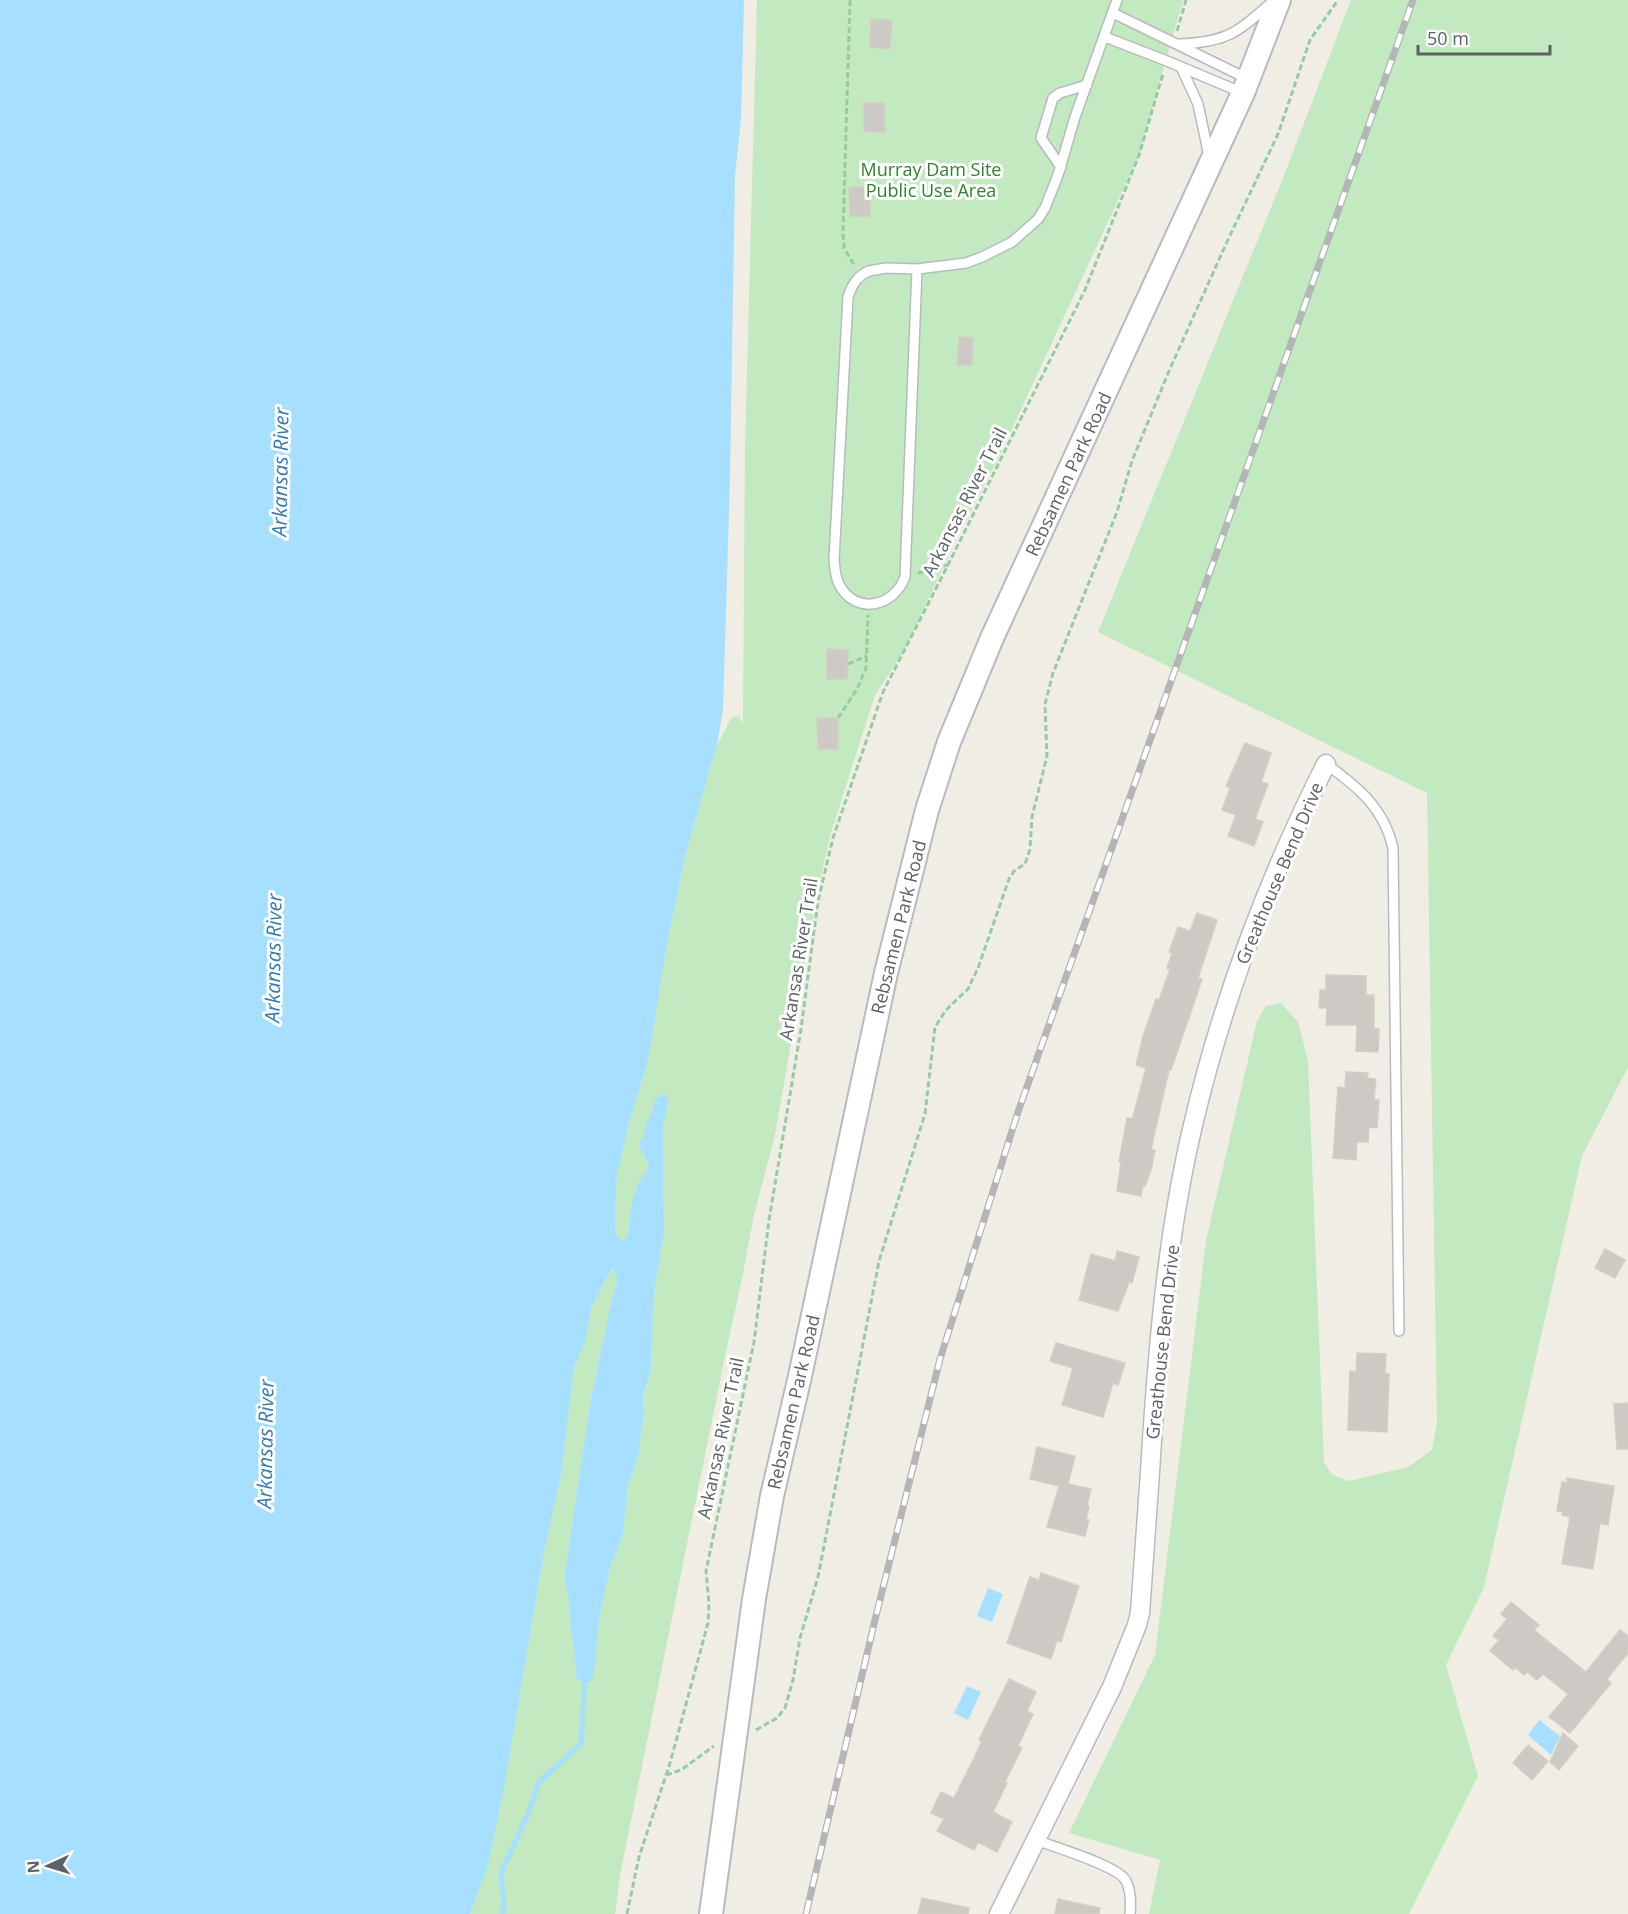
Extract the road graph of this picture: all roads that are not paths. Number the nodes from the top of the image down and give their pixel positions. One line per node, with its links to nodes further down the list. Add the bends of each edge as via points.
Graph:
1 (1117, 0): 4 (lane)
2 (1273, 0): 6 (lane, via 1231,34 1215,41)
3 (1279, 0): 9 (street, Rebsamen Park Road)
4 (1113, 13): 5 (lane); 6 (lane)
5 (1104, 37): 7 (lane); 8 (lane)
6 (1179, 44): 9 (lane)
7 (1181, 67): 9 (lane); 10 (lane, via 1198,104)
8 (1086, 85): 11 (lane); 11 (lane, via 1053,98 1041,138)
9 (1245, 86): 10 (street, Rebsamen Park Road)
10 (1210, 163): 16 (street, Rebsamen Park Road, via 992,638 927,810 883,985 772,1496)
11 (1061, 167): 12 (lane, via 1045,208 1024,233 998,250 966,263)
12 (917, 269): 12 (lane, via 877,269 861,274 848,297 834,560 842,589 856,601 868,604 895,595 905,576)
13 (1326, 764): 14 (lane, via 1367,797 1383,818 1393,848); 15 (street, Greathouse Bend Drive, via 1236,977 1193,1125 1169,1260 1137,1625 1112,1687)
14 (1399, 1331)
15 (1036, 1840): 17 (street, Greathouse Bend Drive); 18 (lane, via 1116,1871 1129,1888)
16 (711, 1914)
17 (999, 1914)
18 (1130, 1914)

